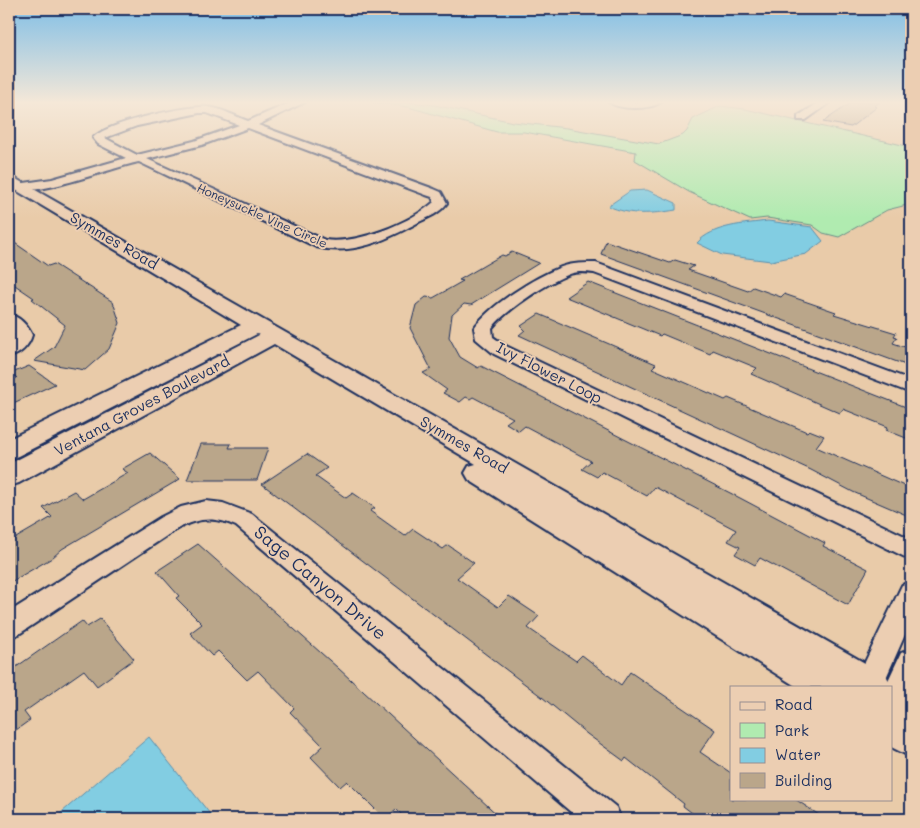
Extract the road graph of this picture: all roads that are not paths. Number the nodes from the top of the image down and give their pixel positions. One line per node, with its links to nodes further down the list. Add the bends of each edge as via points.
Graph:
1 (101, 141): 4 (street, Honeysuckle Vine Circle)
2 (202, 141): 4 (street, via 173,154)
3 (289, 141): 4 (street, Honeysuckle Vine Circle, via 430,192 441,203 361,244 332,247)
4 (141, 160): 5 (street, via 52,183); 6 (street, via 64,188)
5 (15, 184): 6 (street, Symmes Road)
6 (48, 203): 8 (street, Symmes Road)
7 (9, 319): 9 (street, via 23,334 21,342)
8 (260, 333): 11 (street, Ventana Groves Boulevard); 12 (street, Ventana Groves Boulevard); 17 (street, Symmes Road); 18 (street, Symmes Road)
9 (9, 352)
10 (911, 387): 13 (street, Ivy Flower Loop, via 596,268 565,271 492,316 482,328 485,339 500,350)
11 (9, 450)
12 (9, 476)
13 (911, 550)
14 (911, 593): 19 (street)
15 (9, 626): 23 (street, Sage Canyon Drive, via 169,523 194,510 212,508 227,512 244,520)
16 (911, 662): 20 (street)
17 (827, 686)
18 (862, 686)
19 (889, 686)
20 (892, 691)
21 (892, 709): 22 (street, Symmes Road)
22 (911, 738)
23 (604, 819)

